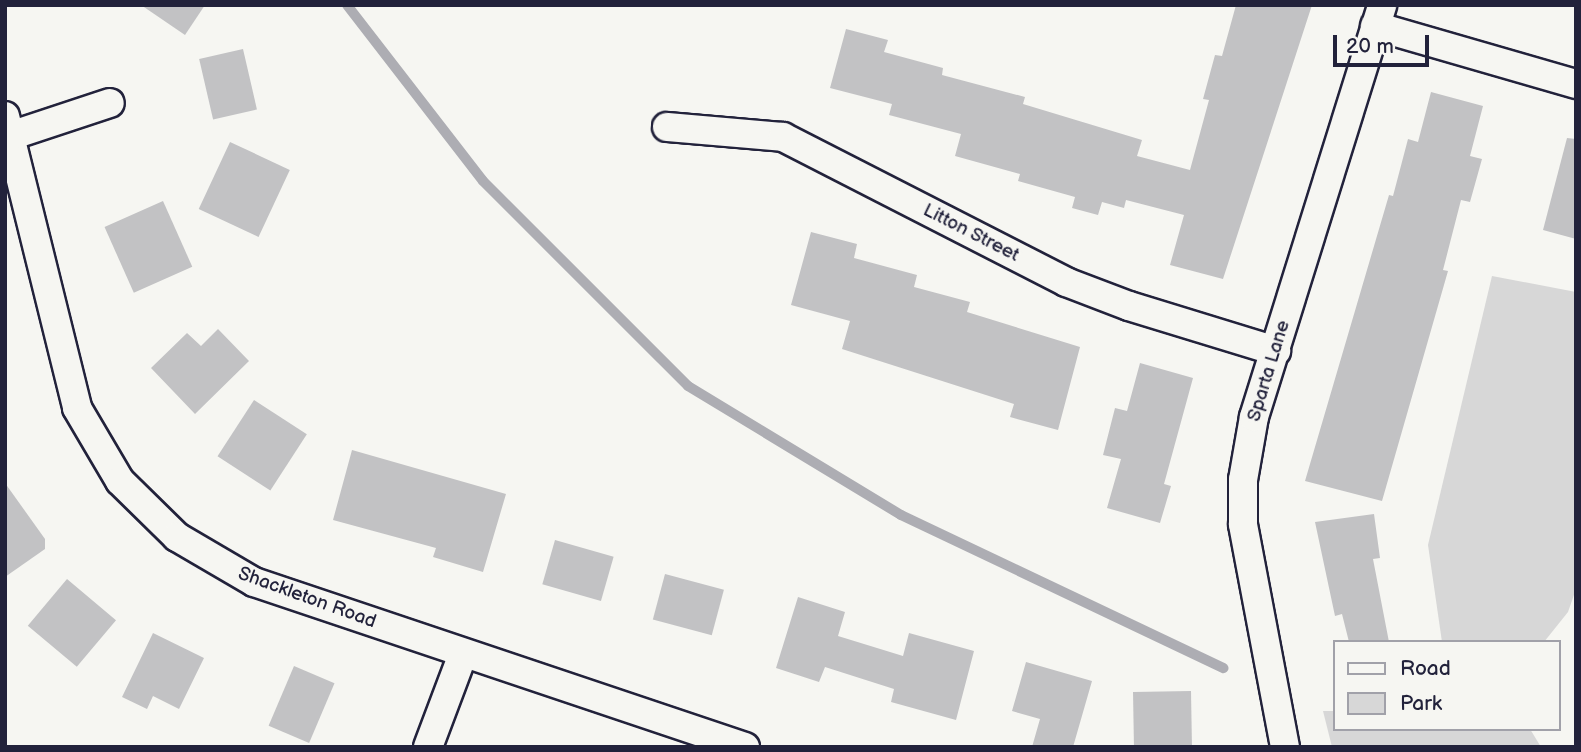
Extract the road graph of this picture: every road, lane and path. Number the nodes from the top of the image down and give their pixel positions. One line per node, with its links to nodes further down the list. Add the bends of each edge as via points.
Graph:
1 (1378, 16): 2 (street); 6 (street, Sparta Lane)
2 (1576, 84)
3 (110, 103): 4 (street, Shackleton Road)
4 (8, 126): 7 (street, Shackleton Road, via 77,408 120,481 177,537 254,582)
5 (667, 127): 6 (street, Litton Street, via 783,138 1066,282)
6 (1276, 351): 10 (street, Sparta Lane, via 1247,451 1243,524)
7 (463, 654): 8 (street); 9 (street, Shackleton Road)
8 (428, 747)
9 (745, 747)
10 (1285, 747)

